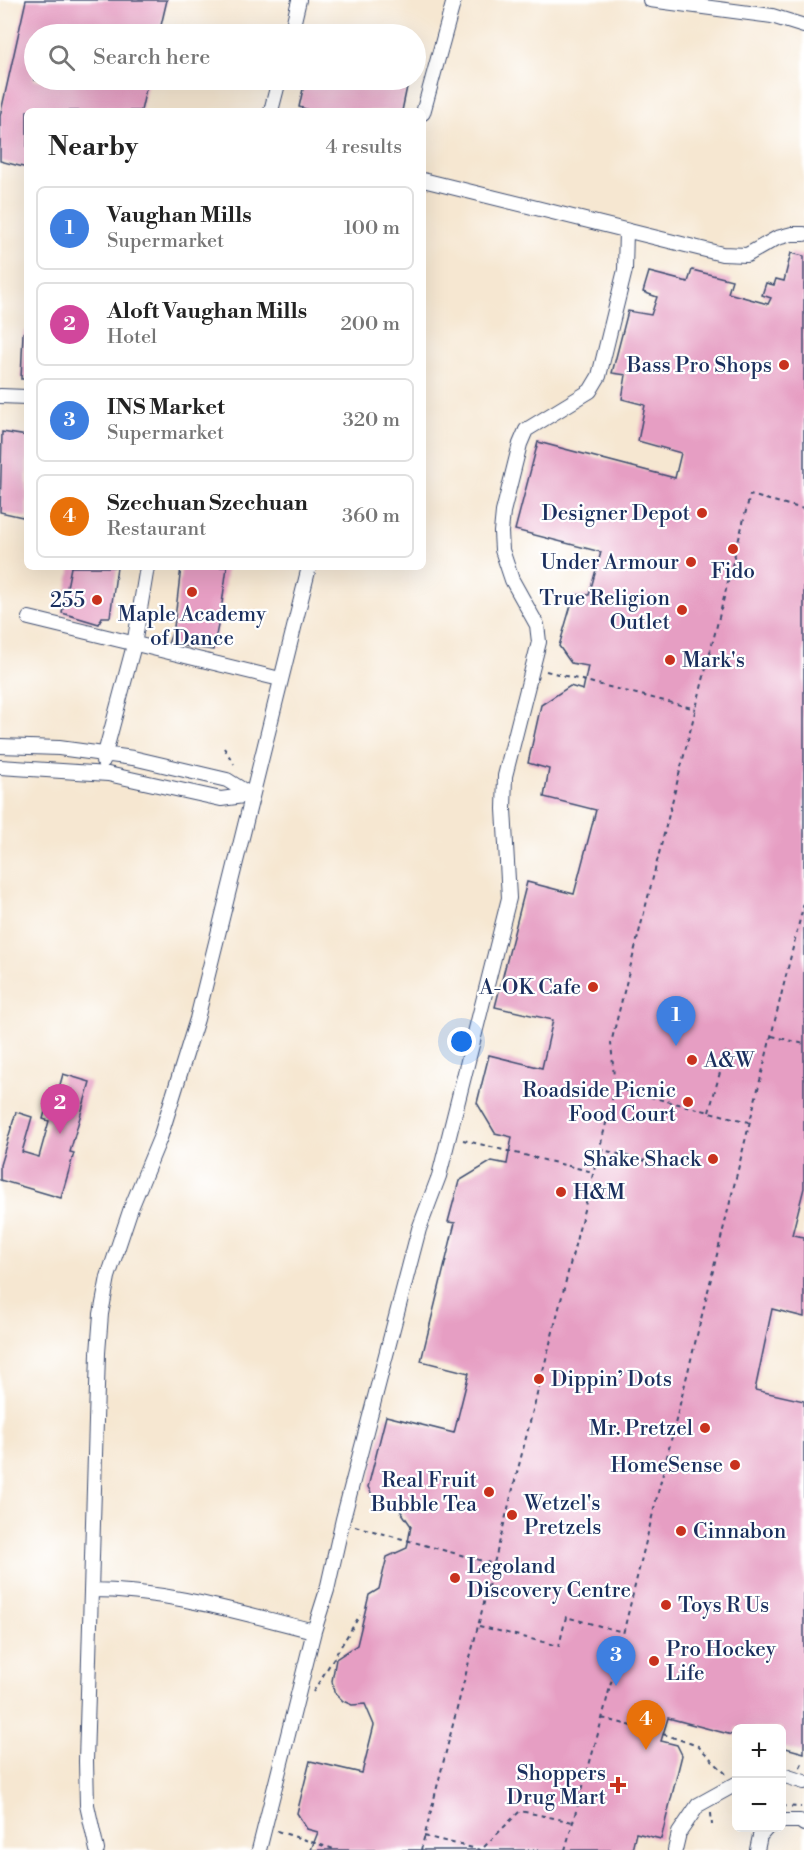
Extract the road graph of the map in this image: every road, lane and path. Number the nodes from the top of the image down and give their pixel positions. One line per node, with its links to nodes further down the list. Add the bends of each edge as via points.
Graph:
1 (299, 0): 4 (street)
2 (454, 0): 8 (street)
3 (650, 0): 5 (street, via 772,16)
4 (293, 24)
5 (804, 26)
6 (276, 90): 7 (street)
7 (272, 108)
8 (424, 108)
9 (426, 181): 10 (street)
10 (626, 230): 11 (street, via 722,254 747,255 777,238); 19 (street, via 625,270 599,376 590,391 526,430 503,512 502,550 508,572 539,633)
11 (804, 234)
12 (0, 396): 13 (street)
13 (24, 397)
14 (804, 509): 21 (path, via 750,495)
15 (146, 570): 18 (street)
16 (308, 570): 20 (street)
17 (29, 618): 18 (street)
18 (134, 645): 20 (street); 24 (street)
19 (534, 669): 21 (path); 36 (street, via 505,776 509,898)
20 (280, 679): 28 (street)
21 (696, 709): 33 (path, via 611,1043)
22 (0, 746): 24 (street)
23 (224, 748): 25 (path)
24 (105, 754): 27 (street); 28 (street, via 227,780)
25 (234, 764)
26 (0, 767): 27 (street)
27 (100, 773): 28 (street, via 221,799)
28 (251, 795): 42 (street, via 197,1019 160,1138 108,1277 98,1353)
29 (804, 903): 30 (path)
30 (771, 1035): 31 (path); 35 (path)
31 (804, 1044)
32 (726, 1051): 34 (path)
33 (615, 1088): 34 (path); 37 (path)
34 (709, 1112): 35 (path)
35 (749, 1122): 46 (path)
36 (448, 1136): 39 (path); 40 (street, via 439,1176 419,1229)
37 (599, 1149): 38 (path); 39 (path)
38 (646, 1161)
39 (593, 1172): 41 (path)
40 (343, 1522): 41 (path); 45 (street)
41 (494, 1564): 44 (path)
42 (91, 1590): 45 (street, via 177,1598); 61 (street, via 87,1805)
43 (360, 1615): 47 (path, via 310,1698)
44 (478, 1626): 46 (path, via 559,1646 566,1617); 60 (path)
45 (314, 1631): 47 (street)
46 (623, 1632): 48 (path)
47 (297, 1698): 58 (street)
48 (602, 1718): 50 (path, via 698,1746); 56 (path)
49 (786, 1776): 51 (street)
50 (732, 1780)
51 (804, 1782)
52 (732, 1786): 66 (street, via 698,1805 679,1833)
53 (786, 1806): 54 (path)
54 (804, 1808)
55 (786, 1821): 57 (street)
56 (573, 1822): 60 (path, via 520,1811 481,1850); 65 (path)
57 (804, 1824)
58 (264, 1827): 62 (street); 63 (path)
59 (763, 1832): 67 (street)
60 (424, 1836): 64 (path)
61 (97, 1850)
62 (259, 1850)
63 (337, 1850)
64 (421, 1850)
65 (566, 1850)
66 (675, 1850)
67 (757, 1850)

